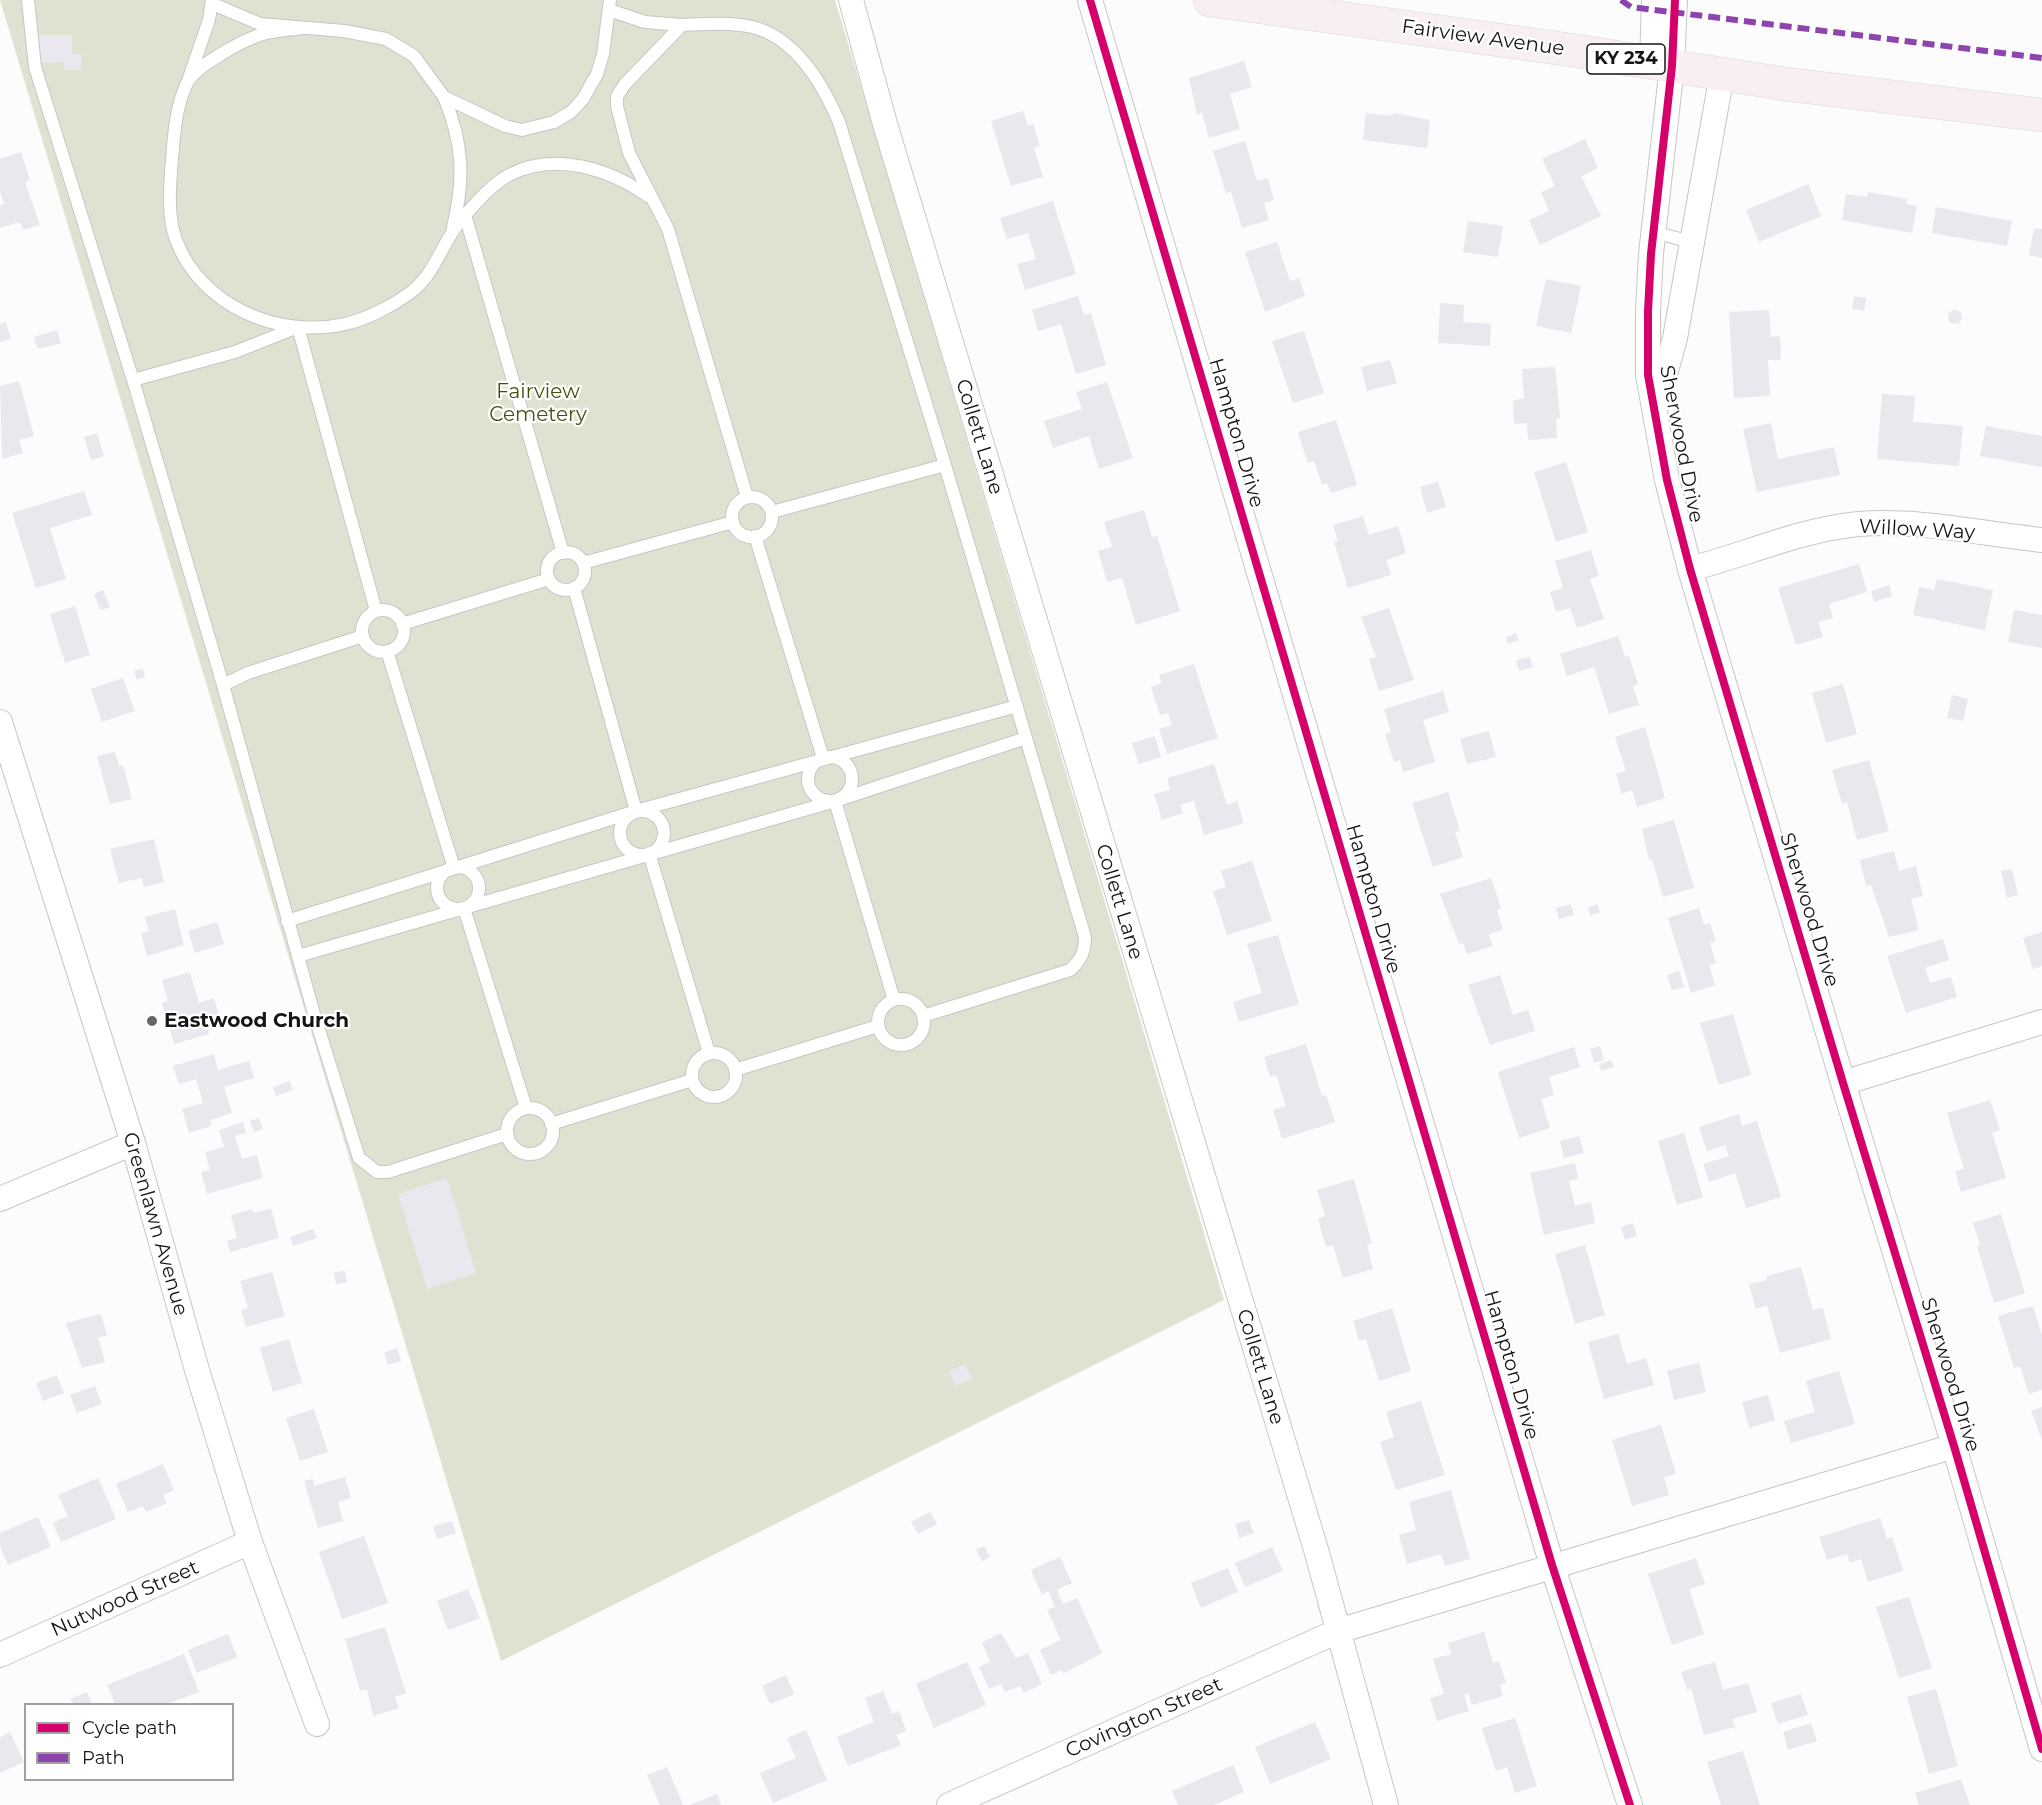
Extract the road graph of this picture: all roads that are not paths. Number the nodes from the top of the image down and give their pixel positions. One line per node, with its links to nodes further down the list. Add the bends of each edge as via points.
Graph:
1 (28, 0): 22 (lane, via 35,67)
2 (851, 0): 67 (street, Collett Lane)
3 (1090, 0): 66 (street, Hampton Drive)
4 (1210, 0): 11 (main road, Fairview Avenue / KY 234)
5 (1654, 0): 11 (street)
6 (1675, 0): 11 (street)
7 (213, 2): 10 (lane, via 255,22); 13 (lane)
8 (609, 5): 9 (lane, via 645,22); 14 (lane, via 597,74 579,106 554,122 531,130 513,129)
9 (682, 25): 16 (lane, via 617,96 628,153); 24 (lane, via 736,25 769,33 799,59 830,102 844,135)
10 (303, 28): 13 (lane, via 259,35 221,56); 14 (lane, via 373,36 398,44 414,56)
11 (1662, 64): 12 (main road, Fairview Avenue / KY 234); 19 (street, Sherwood Drive)
12 (1722, 74): 15 (main road, Fairview Avenue / KY 234); 20 (street, Sherwood Drive)
13 (188, 81): 21 (lane, via 175,124 171,216 176,239 194,272 228,304 264,320)
14 (444, 97): 18 (lane, via 460,148 460,191)
15 (2042, 115)
16 (656, 201): 17 (lane, via 605,171 543,165 508,176); 25 (lane, via 668,228)
17 (465, 215): 18 (lane); 30 (lane)
18 (452, 228): 21 (lane, via 434,266 420,285 404,297 344,325)
19 (1654, 232): 20 (lane); 23 (street, Sherwood Drive, via 1647,347)
20 (1691, 242): 23 (street, Sherwood Drive, via 1675,338)
21 (298, 327): 22 (lane, via 235,352); 35 (lane)
22 (133, 380): 39 (lane)
23 (1655, 412): 32 (street, Sherwood Drive, via 1667,480)
24 (945, 465): 26 (lane); 40 (lane)
25 (747, 497): 26 (lane, via 760,498); 27 (lane, via 735,507)
26 (772, 512): 28 (lane, via 769,528)
27 (733, 522): 28 (lane, via 743,534); 31 (lane)
28 (755, 536): 43 (lane)
29 (2042, 540): 32 (street, Willow Way, via 1859,524)
30 (563, 553): 31 (lane, via 575,554); 33 (lane, via 550,561)
31 (583, 563): 34 (lane, via 585,575)
32 (1690, 569): 58 (street, Sherwood Drive)
33 (549, 579): 34 (lane, via 560,589); 36 (lane)
34 (574, 588): 45 (lane)
35 (376, 611): 36 (lane, via 392,612); 37 (lane, via 363,623)
36 (402, 624): 38 (lane, via 401,640)
37 (363, 636): 38 (lane, via 372,648); 39 (lane)
38 (387, 651): 47 (lane)
39 (223, 685): 49 (lane)
40 (1017, 706): 42 (lane); 43 (lane)
41 (1, 732): 62 (street, Greenlawn Avenue)
42 (1026, 738): 44 (lane); 52 (lane, via 1085,937 1085,950 1079,962 1057,976)
43 (823, 758): 44 (lane, via 808,772 809,788 820,799); 44 (lane, via 840,759 851,773 849,790); 45 (lane)
44 (835, 801): 46 (lane); 51 (lane)
45 (636, 812): 46 (lane, via 654,814 664,829 659,847); 46 (lane, via 621,825 622,841 633,853); 47 (lane)
46 (649, 854): 48 (lane); 55 (lane)
47 (454, 868): 48 (lane, via 469,871 478,883 476,898); 48 (lane, via 440,877 438,893 447,906); 49 (lane)
48 (464, 908): 50 (lane); 59 (lane)
49 (287, 921): 50 (lane)
50 (298, 956): 61 (lane, via 350,1133 359,1158 367,1167 377,1172 400,1170)
51 (894, 1000): 52 (lane, via 912,1002); 54 (lane, via 880,1012)
52 (923, 1016): 54 (lane, via 920,1034 908,1043 890,1042)
53 (2042, 1022): 58 (street)
54 (878, 1026): 56 (lane)
55 (710, 1053): 56 (lane, via 727,1058); 57 (lane, via 695,1063)
56 (735, 1070): 57 (lane, via 731,1090 717,1098 701,1094)
57 (692, 1080): 60 (lane)
58 (1843, 1083): 64 (street, Sherwood Drive)
59 (526, 1108): 60 (lane, via 543,1113); 61 (lane, via 513,1116)
60 (551, 1124): 61 (lane, via 549,1142 535,1152 517,1150)
61 (507, 1134)
62 (133, 1143): 63 (street); 65 (street, Greenlawn Avenue)
63 (0, 1199)
64 (1954, 1446): 66 (street, Covington Street); 70 (street, Sherwood Drive)
65 (250, 1542): 68 (street, Nutwood Street); 69 (street, Greenlawn Avenue)
66 (1552, 1565): 67 (street, Covington Street); 74 (street, Hampton Drive)
67 (1338, 1631): 72 (street, Covington Street); 73 (street, Collett Lane)
68 (0, 1655)
69 (317, 1724)
70 (2039, 1724): 71 (street, Sherwood Drive)
71 (2042, 1749)
72 (949, 1805)
73 (1386, 1805)
74 (1630, 1805)

